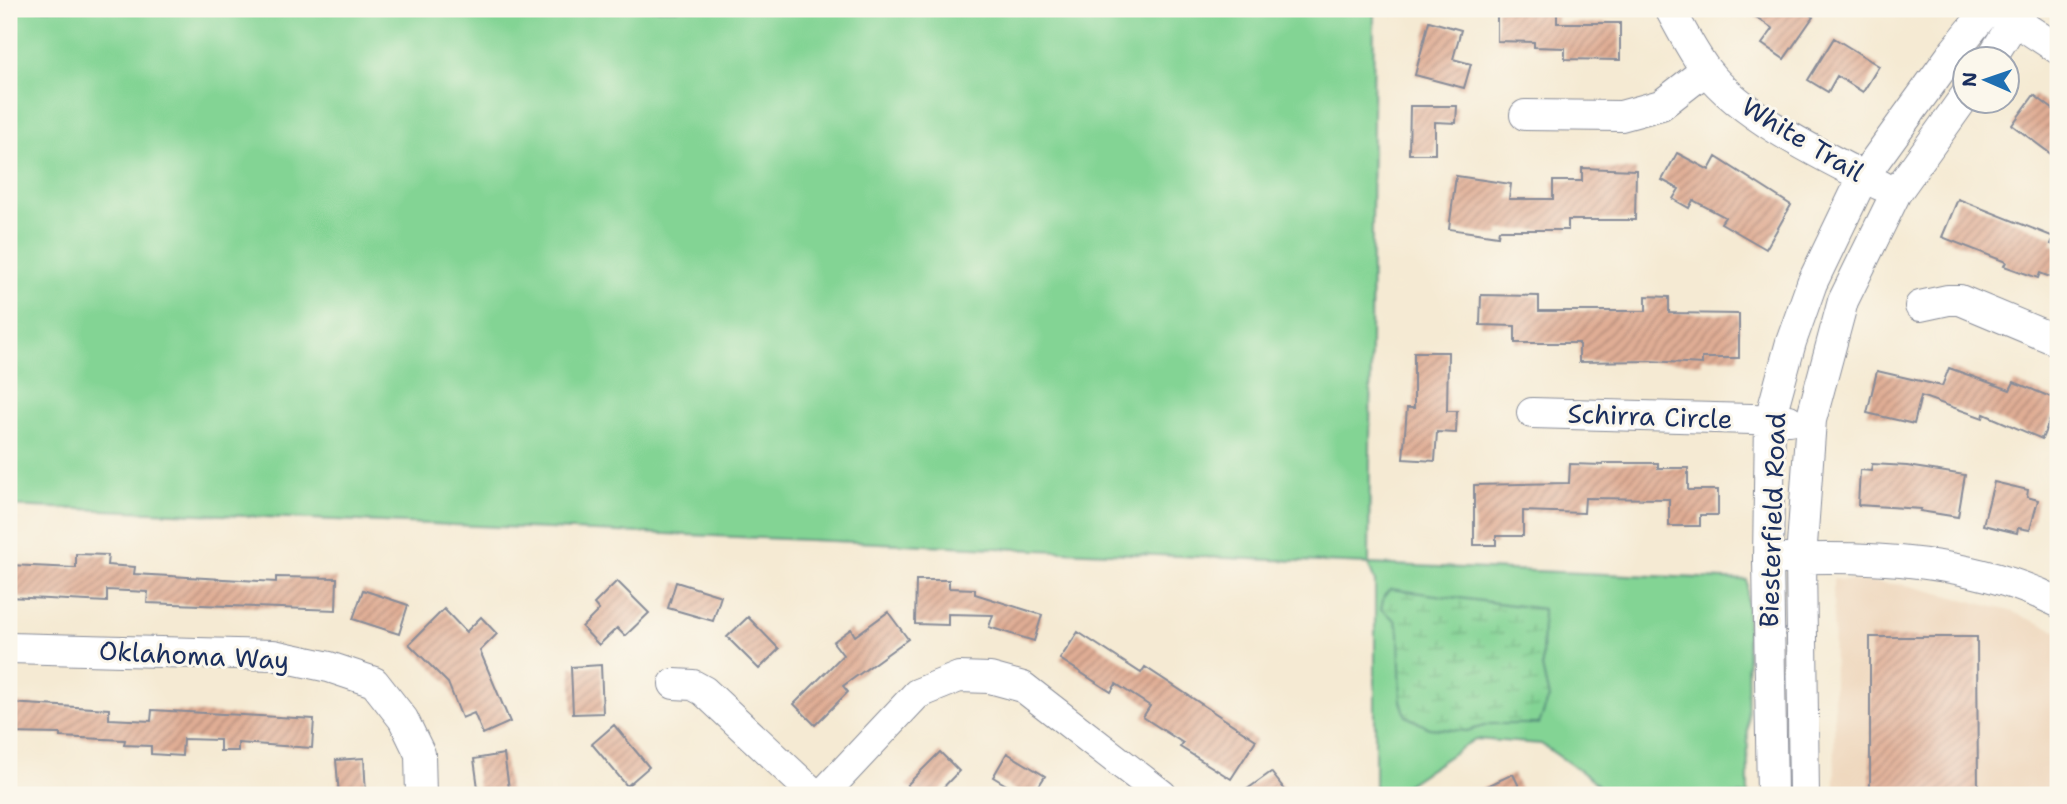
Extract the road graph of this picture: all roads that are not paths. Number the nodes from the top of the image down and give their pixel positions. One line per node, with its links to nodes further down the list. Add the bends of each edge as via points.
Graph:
1 (1670, 9): 5 (street, White Trail)
2 (2007, 12): 3 (street); 4 (street); 8 (street, Biesterfield Road, via 1955,50)
3 (1995, 46)
4 (2058, 49)
5 (1706, 70): 7 (street, via 1661,105 1621,116); 8 (street, White Trail, via 1747,111)
6 (1952, 114): 9 (street, Biesterfield Road)
7 (1525, 115)
8 (1863, 177): 9 (street, White Trail); 13 (street, Biesterfield Road, via 1812,283)
9 (1896, 193): 14 (street, Biesterfield Road, via 1843,300)
10 (1920, 306): 11 (street, via 1959,300)
11 (2058, 341)
12 (1532, 413): 13 (street, Schirra Circle)
13 (1770, 419): 14 (street, Schirra Circle); 16 (street, Biesterfield Road)
14 (1811, 421): 15 (street, Biesterfield Road)
15 (1801, 559): 16 (street); 17 (street, via 1918,562 2006,583); 25 (street, Biesterfield Road)
16 (1768, 560): 24 (street, Biesterfield Road)
17 (2058, 602)
18 (9, 648): 20 (street, Oklahoma Way, via 273,655 374,682 403,719 420,754)
19 (674, 684): 21 (street, via 704,691)
20 (421, 795)
21 (816, 795)
22 (822, 795): 23 (street, via 917,695 959,677 990,678 1023,687)
23 (1162, 795)
24 (1772, 795)
25 (1804, 795)

